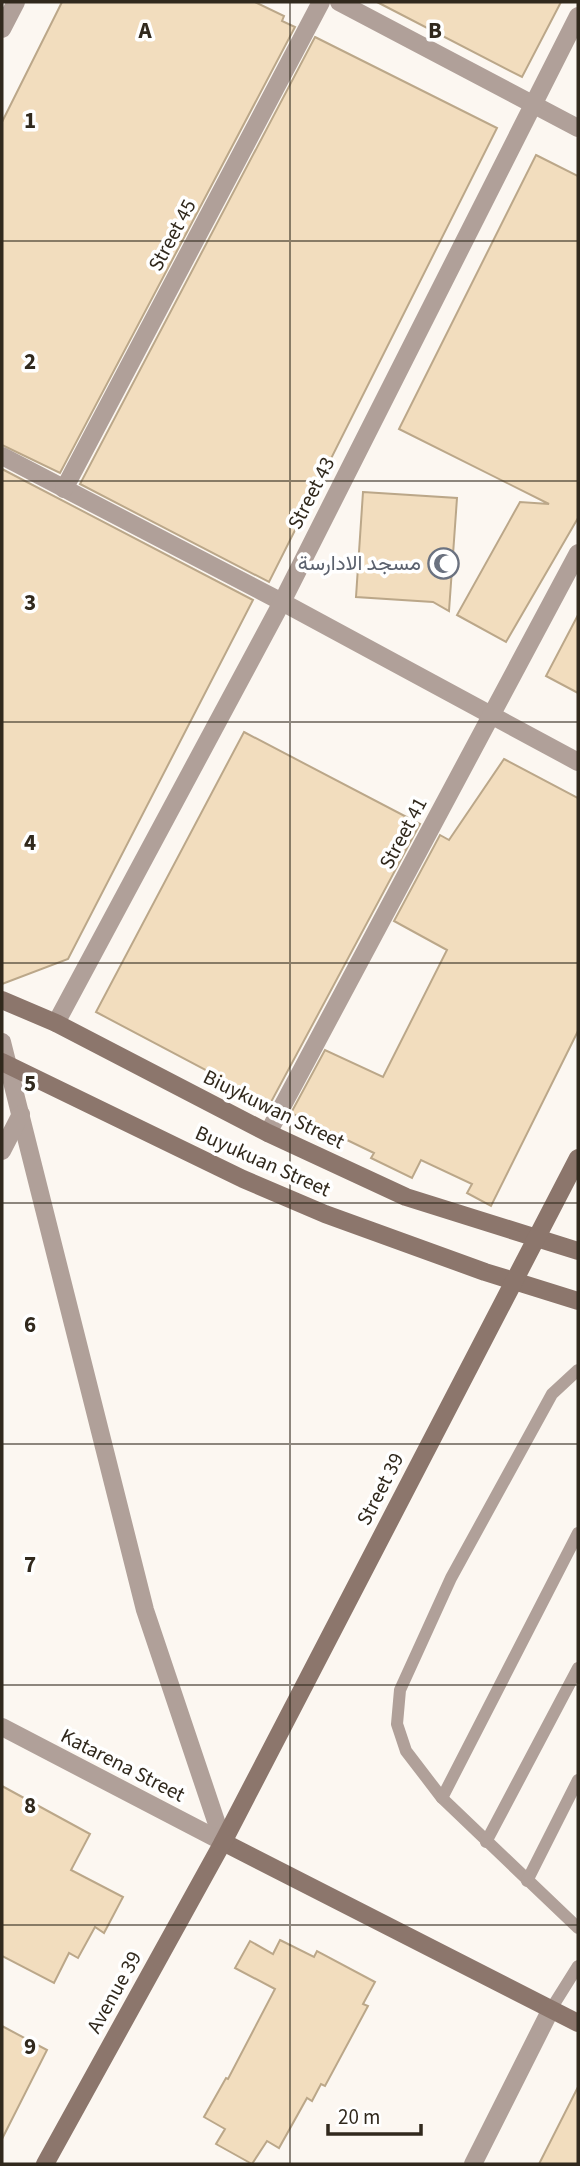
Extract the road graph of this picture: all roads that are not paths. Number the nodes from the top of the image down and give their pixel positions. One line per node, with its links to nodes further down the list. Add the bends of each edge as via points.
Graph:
1 (16, 2): 5 (street)
2 (321, 2): 9 (street, Street 45)
3 (339, 2): 6 (street)
4 (578, 16): 6 (street, Street 43)
5 (2, 29)
6 (533, 102): 7 (street); 11 (street, Street 43)
7 (578, 128)
8 (2, 456): 9 (street)
9 (64, 489): 11 (street)
10 (578, 553): 12 (street, Street 41)
11 (282, 602): 12 (street); 15 (street, Street 43)
12 (492, 716): 13 (street); 19 (street, Street 41)
13 (578, 762)
14 (2, 1000): 15 (street, Biuykuwan Street)
15 (56, 1023): 19 (street, Biuykuwan Street)
16 (2, 1042): 17 (street)
17 (5, 1063): 18 (street); 24 (street, Buyukuan Street, via 313,1209)
18 (21, 1114): 20 (street); 32 (street, via 145,1610)
19 (268, 1133): 22 (street, Biuykuwan Street, via 406,1197)
20 (2, 1151)
21 (578, 1158): 22 (street, Street 39)
22 (535, 1238): 23 (street, Biuykuwan Street); 24 (street, Street 39)
23 (578, 1251)
24 (514, 1281): 25 (street, Buyukuan Street); 32 (street, Street 39)
25 (578, 1301)
26 (578, 1370): 31 (lane, via 552,1394 451,1578 400,1690 397,1724 406,1752)
27 (578, 1534): 31 (lane)
28 (578, 1668): 33 (lane)
29 (2, 1727): 32 (street, Katarena Street)
30 (578, 1780): 34 (lane)
31 (442, 1798): 33 (lane)
32 (223, 1842): 37 (street); 39 (street, Avenue 39)
33 (486, 1842): 34 (lane)
34 (527, 1881): 35 (lane)
35 (578, 1928)
36 (578, 1966): 37 (lane)
37 (551, 2009): 38 (street); 40 (street)
38 (578, 2023)
39 (46, 2164)
40 (472, 2164)

